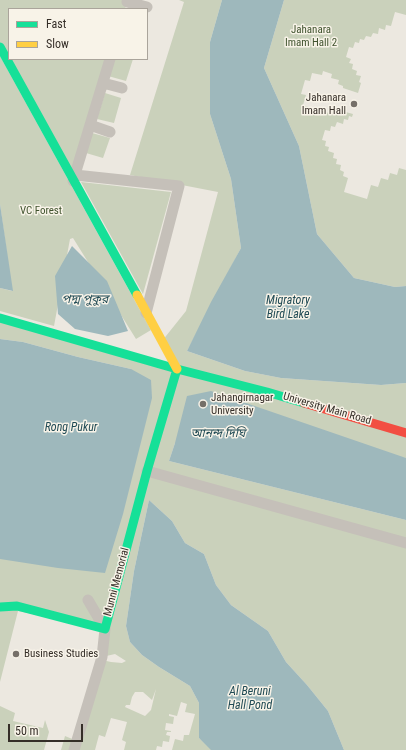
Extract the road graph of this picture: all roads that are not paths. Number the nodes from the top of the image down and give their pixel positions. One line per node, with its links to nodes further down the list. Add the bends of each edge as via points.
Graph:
1 (126, 4): 2 (street)
2 (147, 7)
3 (0, 47): 9 (street)
4 (110, 60): 5 (street)
5 (103, 83): 6 (street); 7 (street)
6 (122, 88)
7 (90, 125): 8 (street); 9 (street)
8 (110, 132)
9 (74, 178): 10 (street); 10 (street, via 179,186)
10 (146, 312): 12 (street)
11 (0, 318): 12 (street, University Main Road)
12 (177, 369): 13 (street, University Main Road, via 267,392); 14 (street, Munni Memorial)
13 (406, 433)
14 (147, 471): 15 (street); 18 (street, Munni Memorial)
15 (406, 543)
16 (88, 600): 18 (street)
17 (0, 607): 18 (street, Munni Memorial, via 17,606)
18 (105, 629): 19 (street, via 102,660)
19 (74, 750)

